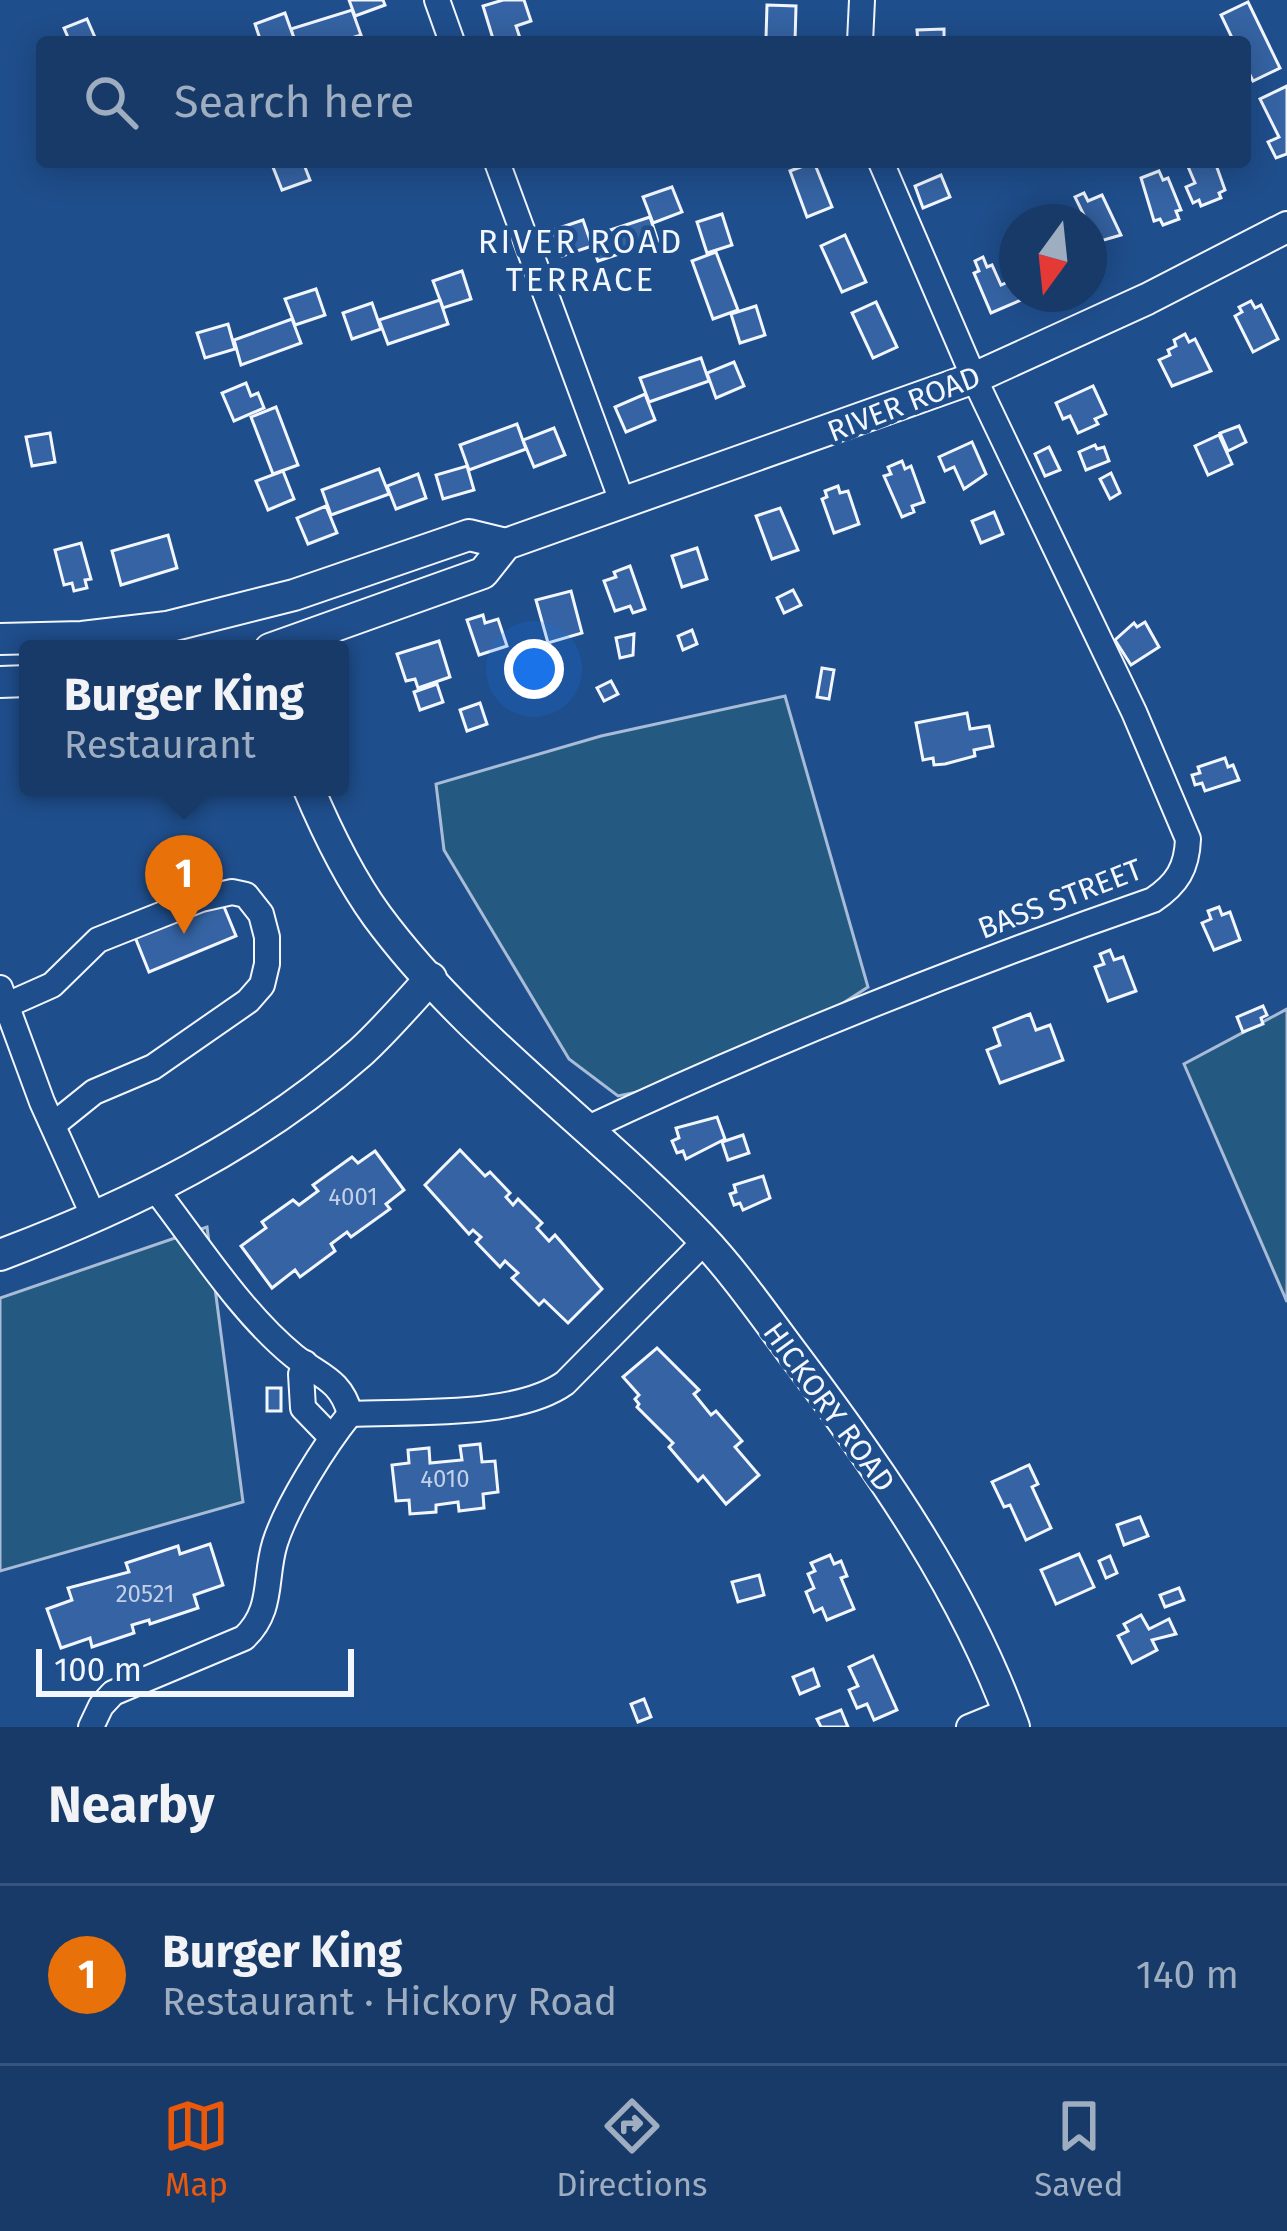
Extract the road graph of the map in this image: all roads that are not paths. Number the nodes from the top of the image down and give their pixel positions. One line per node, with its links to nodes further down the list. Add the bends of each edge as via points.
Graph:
1 (436, 0): 3 (street)
2 (862, 0): 4 (street)
3 (450, 36)
4 (860, 36)
5 (499, 168): 9 (street)
6 (884, 168): 8 (street, BASS STREET)
7 (1287, 227): 8 (main road, RIVER ROAD)
8 (974, 378): 9 (main road, RIVER ROAD); 19 (street, BASS STREET, via 1188,839 1182,872 1153,900 816,1027)
9 (623, 504): 10 (main road, RIVER ROAD)
10 (506, 544): 11 (main road, RIVER ROAD, via 469,536); 14 (main road, RIVER ROAD, via 483,573)
11 (251, 607): 12 (main road, RIVER ROAD, via 167,627); 13 (main road)
12 (0, 639)
13 (263, 640)
14 (292, 640)
15 (312, 796): 16 (main road, via 350,875)
16 (431, 979): 19 (main road, HICKORY ROAD); 20 (main road, via 313,1091)
17 (3, 996): 18 (street); 18 (street, via 52,985 98,940 201,898 232,892 261,914 267,954 262,985 248,1001)
18 (53, 1125): 21 (street)
19 (586, 1129): 22 (main road, HICKORY ROAD)
20 (155, 1189): 21 (main road); 24 (street, via 269,1334)
21 (94, 1217): 23 (main road)
22 (705, 1240): 25 (street, via 543,1398); 27 (main road, HICKORY ROAD, via 885,1483 958,1605)
23 (0, 1255)
24 (305, 1363): 25 (street, via 338,1384); 26 (street, via 303,1408)
25 (350, 1414): 26 (street)
26 (331, 1437): 28 (street, via 276,1539 254,1629 113,1693)
27 (1011, 1719): 29 (street)
28 (92, 1727)
29 (968, 1727)

